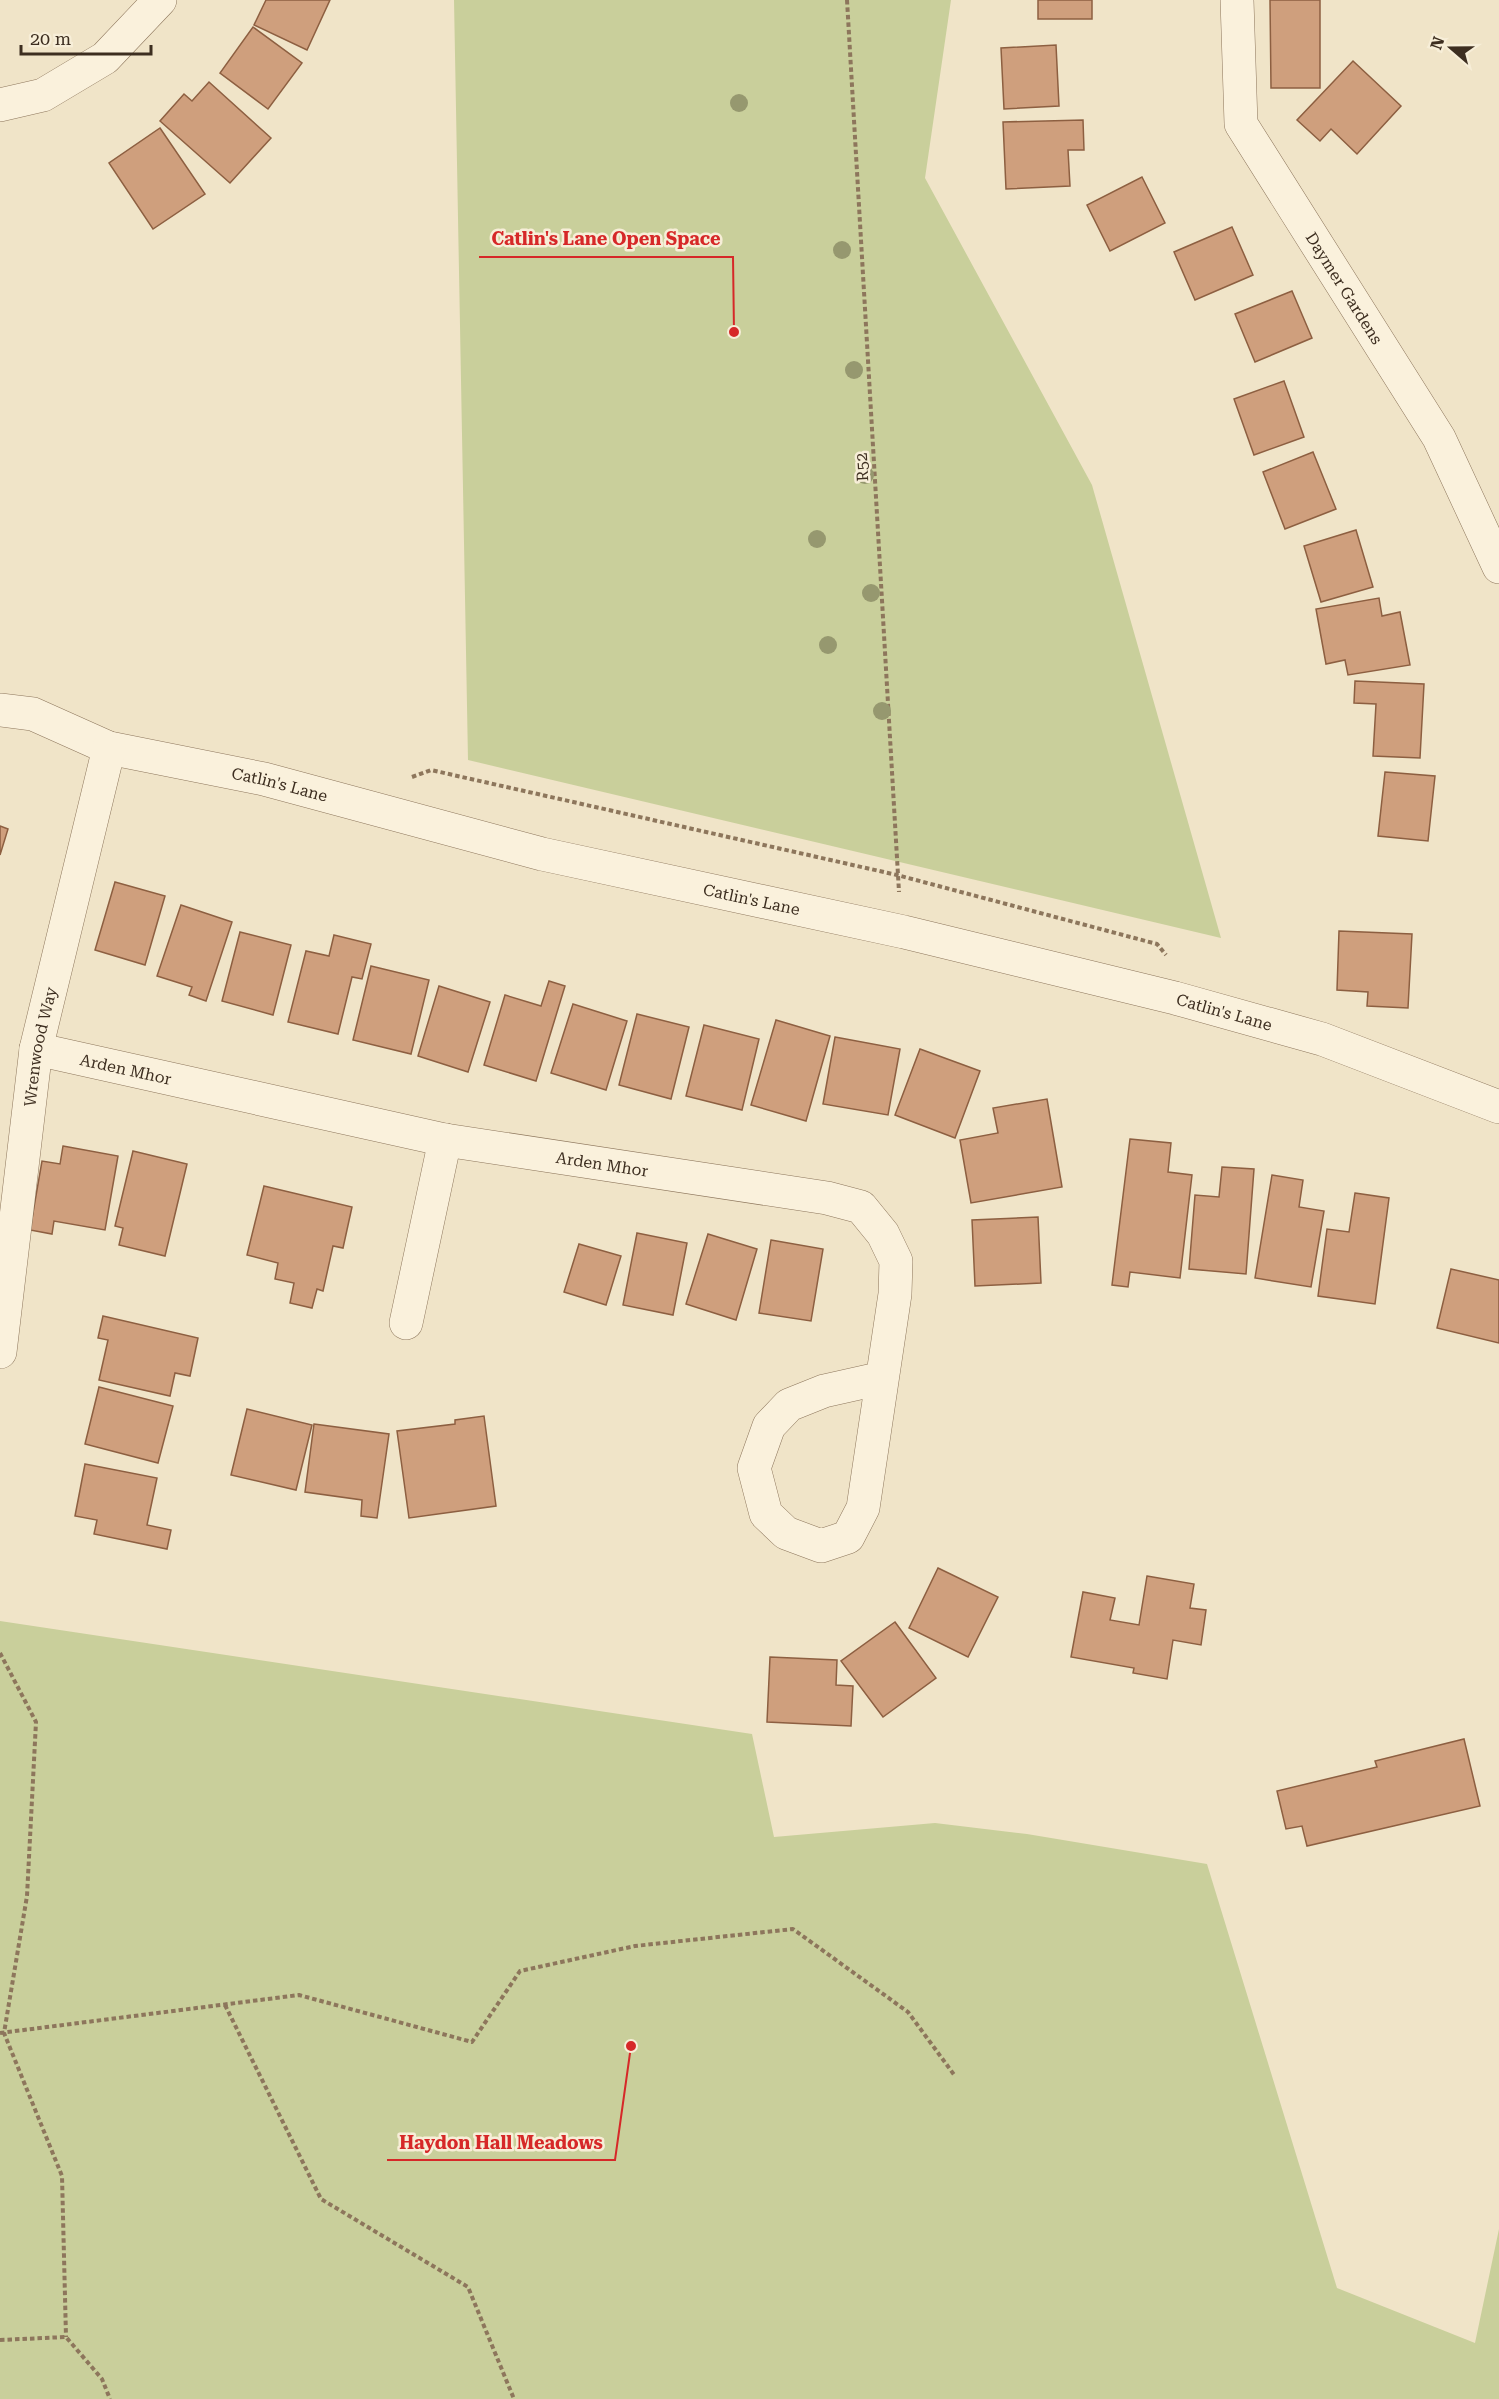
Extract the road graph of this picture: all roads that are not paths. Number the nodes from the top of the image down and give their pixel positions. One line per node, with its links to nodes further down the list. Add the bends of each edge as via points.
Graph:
1 (160, 0): 3 (street, via 105,58 43,95)
2 (1237, 0): 4 (street, Daymer Gardens, via 1241,124 1439,438)
3 (0, 105)
4 (1499, 567)
5 (0, 710): 6 (street, Catlin's Lane, via 33,714)
6 (109, 748): 7 (street, Wrenwood Way); 8 (street, Catlin's Lane, via 264,779 542,854 904,932 1174,998 1322,1039)
7 (36, 1049): 9 (street, Arden Mhor); 11 (street, Wrenwood Way)
8 (1499, 1107)
9 (445, 1140): 10 (street); 12 (street, Arden Mhor, via 827,1198 861,1207 883,1234 896,1261)
10 (406, 1323)
11 (0, 1352)
12 (882, 1378): 12 (street, Arden Mhor, via 863,1508 848,1537 821,1546 786,1533 766,1514 754,1468 769,1426 789,1405 824,1391)

